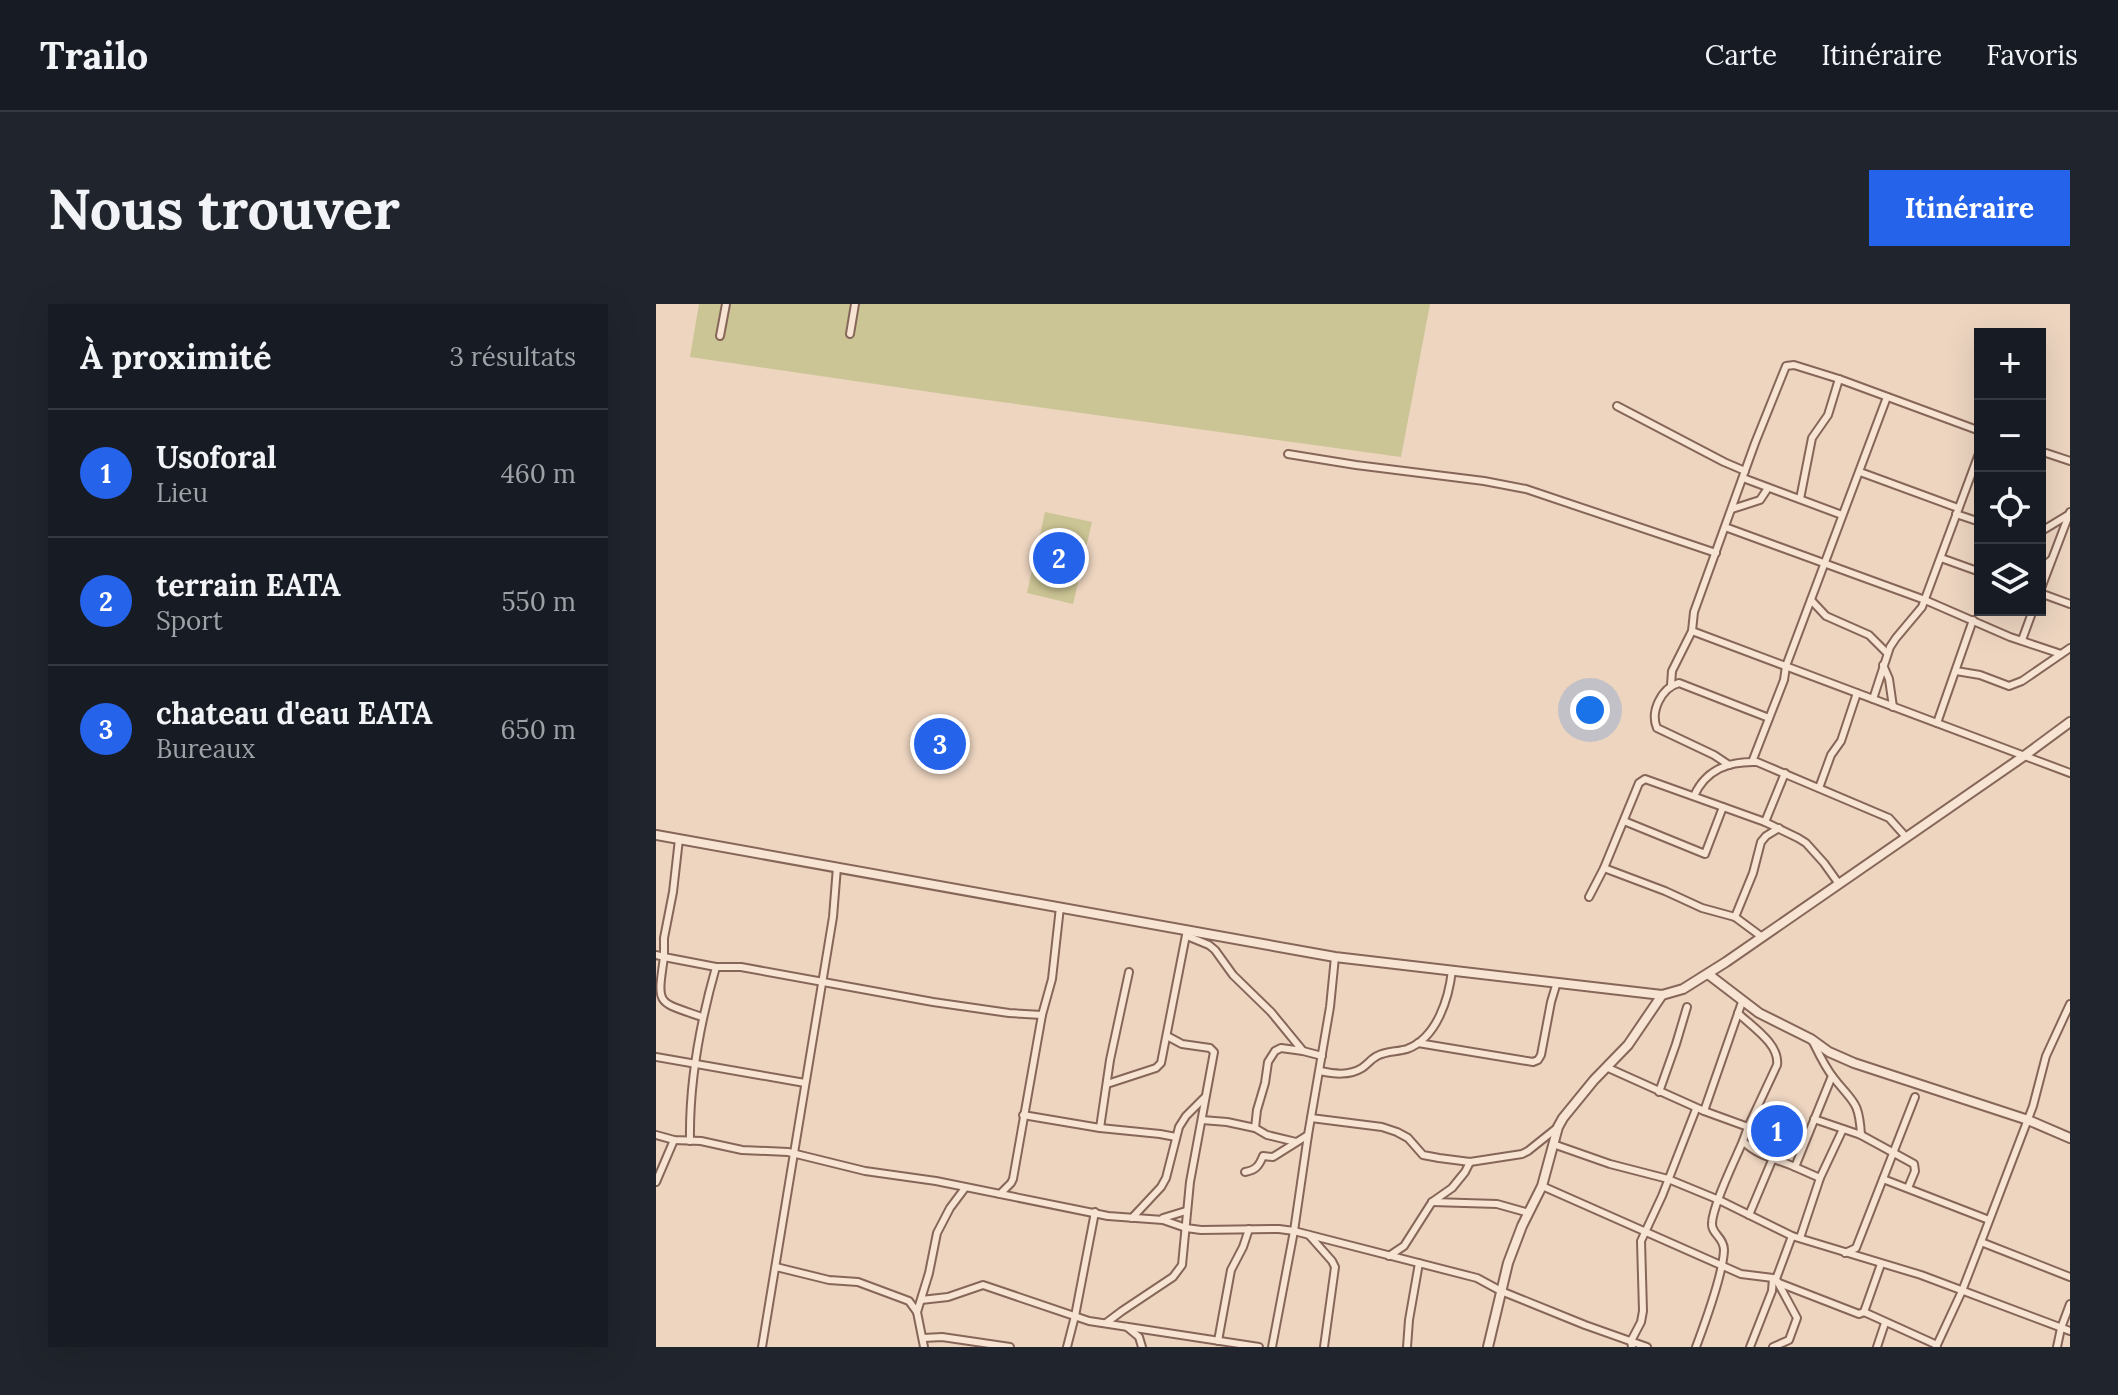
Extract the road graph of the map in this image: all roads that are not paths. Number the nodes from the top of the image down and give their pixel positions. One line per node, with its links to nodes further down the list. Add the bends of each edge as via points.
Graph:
1 (726, 304): 4 (street)
2 (855, 304): 3 (street)
3 (850, 334)
4 (720, 336)
5 (1839, 379): 6 (street); 14 (street, via 1786,366); 16 (street, via 1828,415 1812,438)
6 (1887, 397): 8 (street); 13 (street)
7 (1617, 406): 14 (street)
8 (1974, 429)
9 (2046, 453): 11 (street)
10 (1288, 454): 24 (street, via 1526,489)
11 (2070, 461)
12 (1974, 467): 18 (street)
13 (1860, 472): 18 (street); 20 (street)
14 (1744, 475): 15 (street); 17 (street)
15 (1768, 488): 16 (street); 17 (street, via 1758,501)
16 (1800, 499): 20 (street)
17 (1732, 509): 22 (street)
18 (1957, 511): 21 (street); 25 (street)
19 (2070, 513): 23 (street); 26 (street)
20 (1842, 515): 28 (street)
21 (1974, 519)
22 (1725, 527): 24 (street); 28 (street)
23 (2046, 528)
24 (1716, 553): 37 (street)
25 (1941, 558): 29 (street); 33 (street)
26 (2051, 560): 27 (street); 30 (street)
27 (2046, 564)
28 (1825, 565): 32 (street); 33 (street)
29 (1974, 570)
30 (2046, 574)
31 (2046, 590): 34 (street)
32 (1811, 600): 40 (street, via 1826,616 1869,635); 43 (street)
33 (1925, 600): 36 (street); 40 (street)
34 (2070, 604)
35 (2031, 616): 38 (street)
36 (1973, 620): 38 (street); 44 (street)
37 (1692, 631): 43 (street); 45 (street, via 1672,671)
38 (2022, 640): 39 (street)
39 (2065, 651): 41 (street); 44 (street, via 2009,686)
40 (1887, 653): 42 (street)
41 (2070, 659)
42 (1883, 665): 47 (street); 48 (street)
43 (1786, 666): 46 (street); 49 (street)
44 (1956, 671): 51 (street)
45 (1671, 685): 49 (street, via 1679,683); 54 (street, via 1654,715 1657,728)
46 (1857, 693): 47 (street); 57 (street)
47 (1873, 699): 48 (street)
48 (1893, 707): 51 (street)
49 (1769, 718): 53 (street)
50 (2070, 722): 52 (street)
51 (1937, 723): 52 (street)
52 (2024, 756): 56 (street); 64 (street)
53 (1752, 762): 54 (street); 55 (street)
54 (1729, 765): 58 (street, via 1704,778)
55 (1785, 773): 57 (street); 61 (street)
56 (2070, 773)
57 (1819, 788): 64 (street, via 1889,818)
58 (1694, 796): 59 (street); 60 (street, via 1645,779)
59 (1723, 807): 60 (street, via 1705,854); 61 (street)
60 (1624, 821): 67 (street)
61 (1765, 822): 62 (street)
62 (1779, 828): 68 (street, via 1806,843); 71 (street, via 1761,842)
63 (656, 835): 65 (street)
64 (1906, 837): 68 (street)
65 (679, 839): 66 (street); 74 (street)
66 (837, 867): 70 (street); 80 (street)
67 (1604, 868): 69 (street); 71 (street)
68 (1839, 884): 73 (street)
69 (1589, 897)
70 (1060, 907): 72 (street); 87 (street)
71 (1735, 917): 73 (street)
72 (1187, 933): 75 (street); 91 (street); 94 (street, via 1215,950)
73 (1762, 937): 79 (street)
74 (660, 956): 76 (street); 88 (street, via 661,997 670,1006)
75 (1335, 957): 77 (street); 95 (street)
76 (716, 967): 80 (street); 88 (street)
77 (1452, 970): 81 (street); 93 (street, via 1443,1007)
78 (1129, 972): 102 (street)
79 (1708, 974): 82 (street); 83 (street)
80 (822, 981): 87 (street); 101 (street)
81 (1557, 982): 82 (street); 93 (street, via 1538,1060)
82 (1662, 995): 98 (street)
83 (1742, 1002): 86 (street); 92 (street)
84 (2070, 1004): 89 (street)
85 (1687, 1007): 103 (street)
86 (1738, 1013): 107 (street); 114 (street, via 1778,1058)
87 (1042, 1015): 108 (street)
88 (702, 1017): 97 (street)
89 (2062, 1022): 90 (street); 112 (street)
90 (2070, 1026)
91 (1167, 1036): 102 (street, via 1160,1067); 104 (street, via 1214,1052)
92 (1811, 1039): 100 (street); 112 (street, via 1854,1063)
93 (1418, 1043): 99 (street, via 1379,1054 1349,1073)
94 (1303, 1051): 95 (street); 116 (street, via 1281,1048 1271,1056)
95 (1322, 1056): 99 (street)
96 (656, 1057): 97 (street)
97 (696, 1066): 101 (street); 124 (street)
98 (1606, 1067): 103 (street); 113 (street)
99 (1320, 1071): 109 (street)
100 (1832, 1076): 110 (street); 120 (street, via 1860,1114)
101 (805, 1083): 129 (street)
102 (1107, 1084): 115 (street)
103 (1659, 1092): 106 (street)
104 (1206, 1096): 111 (street); 121 (street, via 1186,1116)
105 (1915, 1097): 128 (street)
106 (1696, 1109): 107 (street); 135 (street)
107 (1704, 1111): 114 (street)
108 (1023, 1115): 115 (street); 141 (street, via 1013,1179)
109 (1311, 1118): 119 (street); 131 (street, via 1382,1127 1408,1138 1423,1155)
110 (1814, 1119): 117 (street); 132 (street)
111 (1202, 1120): 116 (street); 144 (street)
112 (2028, 1120): 122 (street); 150 (street)
113 (1558, 1127): 127 (street); 131 (street, via 1522,1154)
114 (1748, 1127): 125 (street)
115 (1100, 1128): 121 (street)
116 (1255, 1128): 126 (street)
117 (1843, 1129): 120 (street); 134 (street)
118 (656, 1135): 123 (street)
119 (1308, 1135): 126 (street); 153 (street)
120 (1861, 1135): 128 (street)
121 (1176, 1137): 148 (street, via 1166,1178)
122 (2070, 1138)
123 (674, 1140): 124 (street); 137 (street)
124 (690, 1141): 129 (street)
125 (1743, 1141): 130 (street); 142 (street)
126 (1296, 1142): 133 (street, via 1273,1157 1263,1156 1259,1166)
127 (1553, 1144): 135 (street); 138 (street)
128 (1894, 1151): 136 (street); 140 (street, via 1914,1164)
129 (794, 1154): 139 (street); 163 (street)
130 (1773, 1158): 132 (street); 147 (street)
131 (1470, 1162): 143 (street, via 1452,1188)
132 (1795, 1167): 134 (street)
133 (1245, 1172)
134 (1820, 1178): 156 (street)
135 (1668, 1179): 142 (street); 154 (street)
136 (1883, 1179): 140 (street); 158 (street, via 1856,1248)
137 (656, 1182)
138 (1542, 1186): 146 (street); 154 (street)
139 (965, 1188): 141 (street); 168 (street, via 937,1233)
140 (1908, 1188): 150 (street)
141 (1000, 1194): 145 (street)
142 (1719, 1200): 147 (street); 161 (street, via 1711,1226 1724,1247)
143 (1432, 1202): 146 (street, via 1497,1204); 159 (street, via 1404,1246)
144 (1186, 1211): 149 (street); 151 (street)
145 (1095, 1212): 148 (street); 172 (street)
146 (1529, 1213): 166 (street)
147 (1749, 1215): 156 (street)
148 (1132, 1218): 149 (street)
149 (1159, 1219): 151 (street)
150 (1989, 1220): 157 (street)
151 (1186, 1228): 152 (street); 173 (street, via 1179,1271)
152 (1249, 1229): 153 (street); 179 (street, via 1231,1270)
153 (1294, 1231): 155 (street); 188 (street)
154 (1644, 1232): 161 (street); 180 (street, via 1643,1311)
155 (1309, 1235): 159 (street); 189 (street, via 1335,1267)
156 (1796, 1237): 158 (street); 165 (street, via 1776,1279)
157 (1981, 1242): 164 (street); 167 (street)
158 (1845, 1253): 162 (street)
159 (1389, 1256): 160 (street)
160 (1419, 1263): 166 (street, via 1477,1278); 190 (street)
161 (1722, 1264): 193 (street); 194 (street, via 1741,1274 1773,1278)
162 (1881, 1264): 167 (street); 171 (street)
163 (776, 1267): 170 (street, via 866,1284 909,1301); 182 (street)
164 (2070, 1277)
165 (1779, 1283): 171 (street); 195 (street, via 1797,1318 1789,1340)
166 (1501, 1291): 180 (street); 191 (street)
167 (1962, 1291): 176 (street); 181 (street)
168 (921, 1300): 170 (street); 172 (street, via 983,1285)
169 (2070, 1304): 176 (street)
170 (917, 1312): 178 (street)
171 (1864, 1312): 174 (street)
172 (1075, 1316): 173 (street); 185 (street)
173 (1106, 1323): 175 (street)
174 (1885, 1323): 181 (street); 196 (street)
175 (1127, 1327): 179 (street); 186 (street)
176 (2061, 1328): 177 (street); 197 (street)
177 (2070, 1331)
178 (923, 1338): 183 (street); 184 (street)
179 (1218, 1341): 187 (street)
180 (1632, 1344): 192 (street)
181 (1936, 1346)
182 (762, 1347)
183 (924, 1347)
184 (1010, 1347)
185 (1067, 1347)
186 (1142, 1347)
187 (1259, 1347)
188 (1272, 1347)
189 (1324, 1347)
190 (1407, 1347)
191 (1488, 1347)
192 (1647, 1347)
193 (1696, 1347)
194 (1750, 1347)
195 (1773, 1347)
196 (1877, 1347)
197 (2057, 1347)

